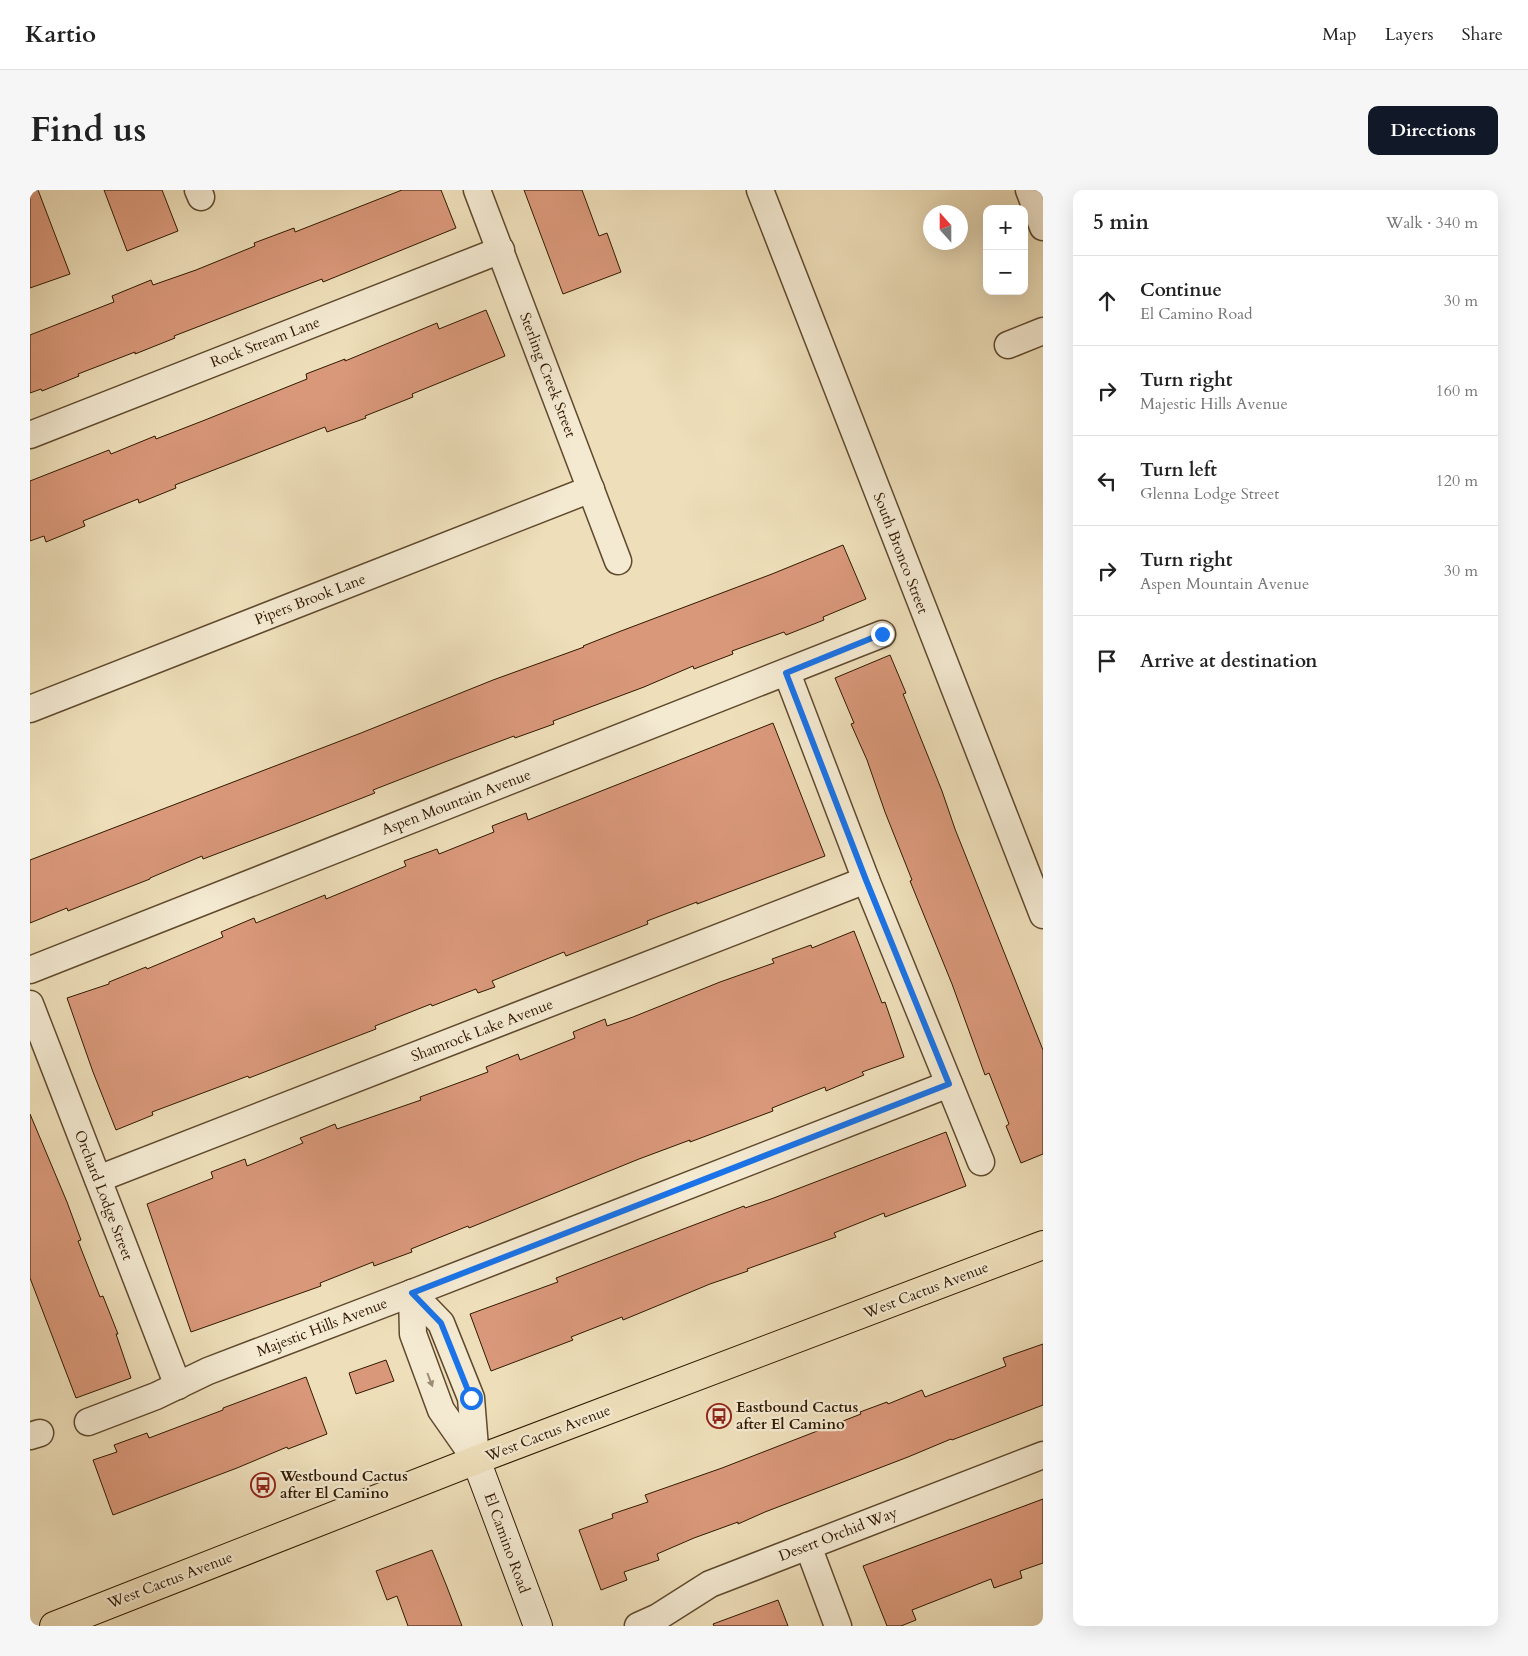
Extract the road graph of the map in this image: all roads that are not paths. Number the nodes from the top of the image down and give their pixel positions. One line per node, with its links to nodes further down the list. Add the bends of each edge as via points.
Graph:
1 (477, 190): 5 (street, Sterling Creek Street)
2 (760, 190): 15 (street, South Bronco Street)
3 (1029, 190): 4 (street)
4 (1043, 227)
5 (501, 250): 8 (street, Rock Stream Lane); 9 (street, Sterling Creek Street)
6 (1043, 331): 7 (street)
7 (1008, 345)
8 (30, 435)
9 (591, 489): 10 (street, Sterling Creek Street); 13 (street, Pipers Brook Lane)
10 (618, 561)
11 (882, 634): 12 (street, Aspen Mountain Avenue)
12 (786, 673): 14 (street); 16 (street, Aspen Mountain Avenue)
13 (30, 709)
14 (866, 880): 18 (street); 20 (street, Shamrock Lake Avenue)
15 (1043, 915)
16 (30, 970)
17 (30, 1004): 20 (street, Orchard Lodge Street)
18 (949, 1084): 19 (street); 22 (street, Majestic Hills Avenue)
19 (981, 1162)
20 (98, 1179): 23 (street, Orchard Lodge Street)
21 (1043, 1246): 26 (main road, West Cactus Avenue)
22 (412, 1293): 23 (street, Majestic Hills Avenue, via 208,1371); 26 (street, El Camino Road, via 413,1334 441,1410)
23 (178, 1386): 24 (street, Majestic Hills Avenue)
24 (88, 1422)
25 (1043, 1455): 27 (street, Desert Orchid Way)
26 (476, 1460): 28 (main road, West Cactus Avenue); 29 (street, El Camino Road)
27 (808, 1546): 30 (street, Desert Orchid Way, via 710,1584); 31 (street)
28 (54, 1626)
29 (538, 1626)
30 (638, 1626)
31 (838, 1626)

